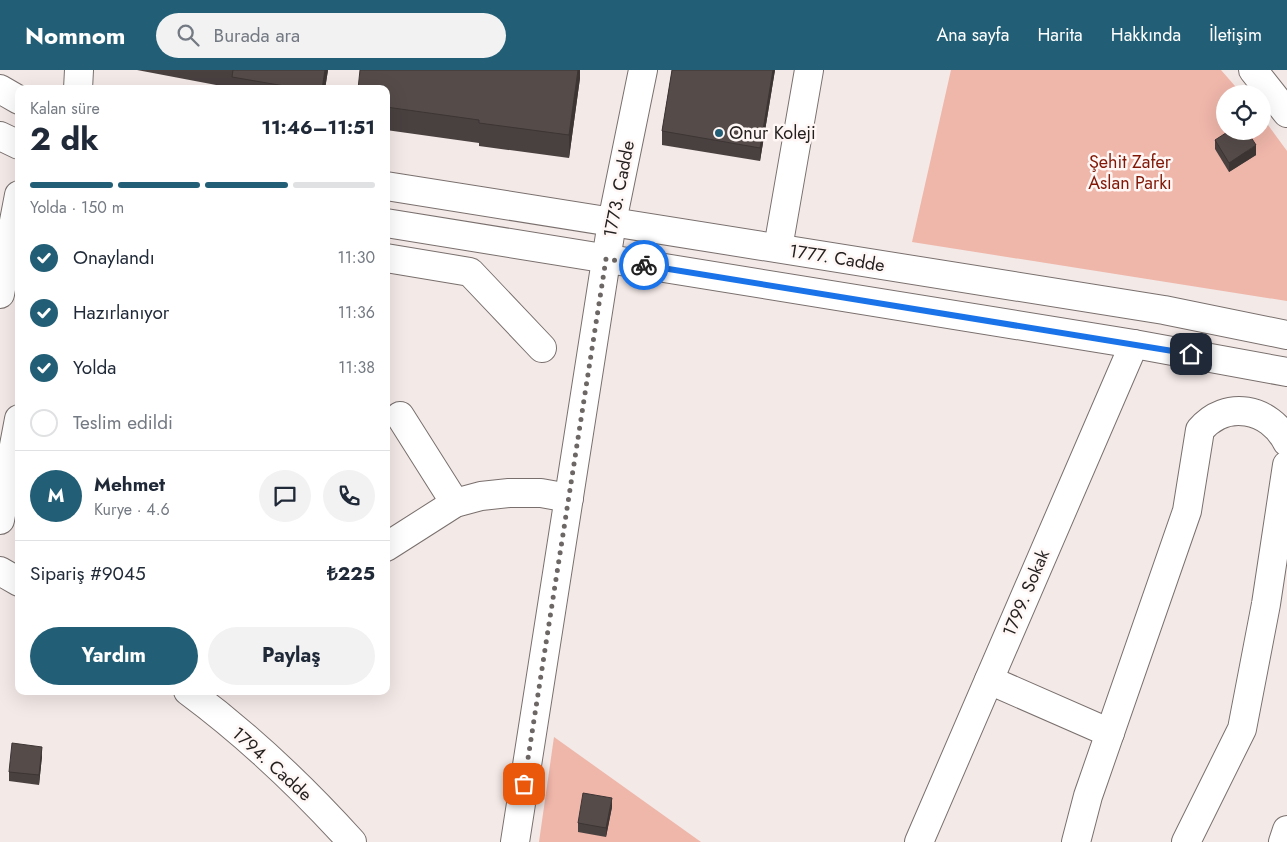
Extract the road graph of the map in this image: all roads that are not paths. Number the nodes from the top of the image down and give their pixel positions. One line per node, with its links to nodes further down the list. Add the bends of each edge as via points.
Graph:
1 (79, 70): 5 (street)
2 (643, 70): 13 (street, 1773. Cadde)
3 (810, 70): 15 (street)
4 (1253, 70): 8 (street)
5 (78, 85)
6 (0, 90): 7 (street)
7 (15, 98)
8 (1287, 112)
9 (0, 136): 10 (street)
10 (15, 143)
11 (390, 187): 13 (street, 1777. Cadde)
12 (15, 216): 18 (street)
13 (612, 222): 15 (street, 1777. Cadde); 17 (street, 1773. Cadde)
14 (390, 224): 17 (street)
15 (778, 248): 19 (street, 1777. Cadde, via 1164,310)
16 (390, 259): 21 (street, via 470,272)
17 (606, 259): 20 (street); 27 (street, 1773. Cadde)
18 (0, 294)
19 (1287, 334)
20 (1134, 344): 22 (street); 33 (street, 1799. Sokak)
21 (542, 348)
22 (1287, 372)
23 (400, 416): 28 (street)
24 (15, 440): 29 (street)
25 (1287, 442): 35 (street, via 1282,432 1253,412 1219,415 1200,430 1187,511)
26 (1287, 465): 41 (street, via 1266,604 1242,729)
27 (569, 498): 28 (street, via 541,493 509,493); 38 (street, 1773. Cadde)
28 (455, 503): 30 (street)
29 (0, 520)
30 (390, 544)
31 (0, 571): 32 (street)
32 (15, 580)
33 (989, 680): 35 (street); 39 (street, 1799. Sokak)
34 (194, 695): 37 (street, 1794. Cadde, via 272,761)
35 (1110, 733): 40 (street)
36 (1287, 830): 42 (street)
37 (352, 842)
38 (515, 842)
39 (919, 842)
40 (1076, 842)
41 (1186, 842)
42 (1283, 842)

